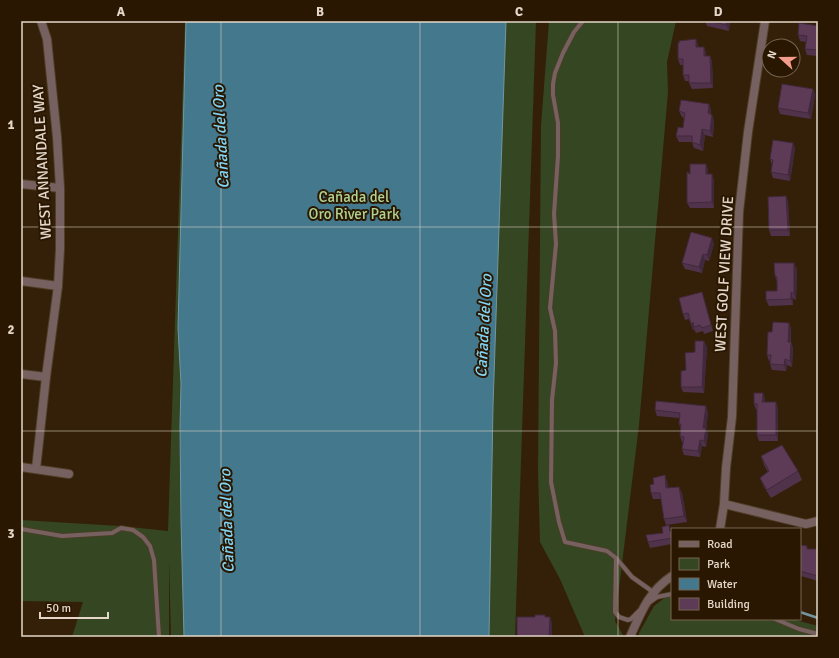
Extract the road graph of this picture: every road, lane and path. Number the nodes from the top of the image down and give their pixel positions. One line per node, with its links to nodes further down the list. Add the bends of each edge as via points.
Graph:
1 (41, 21): 5 (street, WEST ANNANDALE WAY, via 47,39 58,137)
2 (583, 21): 17 (lane, via 563,53 553,84 558,123 558,156 554,214 556,244 550,308 555,331 556,363 552,400 551,482 558,522 565,542 607,551)
3 (765, 21): 13 (street, WEST GOLF VIEW DRIVE, via 739,212 732,417)
4 (21, 184): 5 (street)
5 (60, 188): 7 (street, WEST ANNANDALE WAY)
6 (21, 281): 7 (street)
7 (58, 286): 9 (street, WEST ANNANDALE WAY)
8 (21, 374): 9 (street)
9 (46, 377): 11 (street, WEST ANNANDALE WAY)
10 (21, 467): 11 (street)
11 (36, 469): 12 (street)
12 (69, 474)
13 (724, 504): 14 (street, via 806,524); 15 (street, WEST GOLF VIEW DRIVE)
14 (818, 521)
15 (720, 528)
16 (21, 529): 24 (lane, via 62,536 112,533 121,528 133,530 143,537 150,546 154,560)
17 (616, 558): 20 (lane, via 632,577); 21 (lane, via 615,612 619,617 628,620)
18 (671, 577): 20 (street, via 661,584)
19 (671, 594): 20 (lane)
20 (655, 596): 21 (street)
21 (643, 607): 25 (street)
22 (777, 620): 23 (lane)
23 (818, 634)
24 (159, 637)
25 (630, 637)

